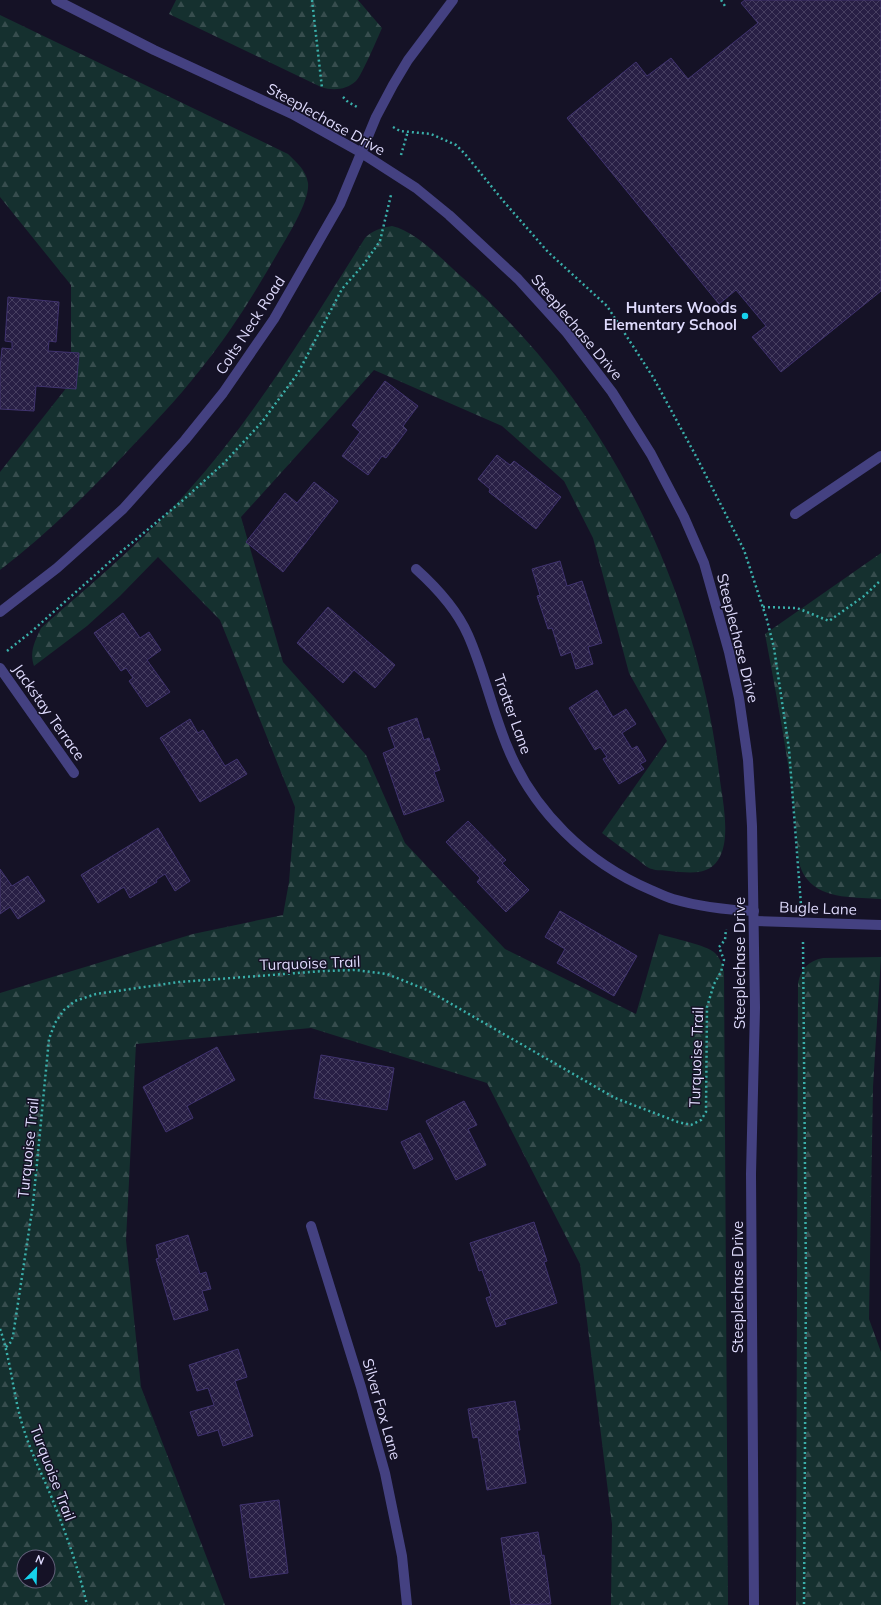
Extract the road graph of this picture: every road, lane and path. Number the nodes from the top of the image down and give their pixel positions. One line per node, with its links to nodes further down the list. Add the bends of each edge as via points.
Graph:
1 (56, 0): 7 (street, Steeplechase Drive, via 154,50 292,114)
2 (312, 0): 6 (path)
3 (453, 0): 7 (street, Colts Neck Road, via 408,60 376,117)
4 (720, 0): 5 (path)
5 (725, 6)
6 (322, 88)
7 (360, 152): 14 (street, Colts Neck Road, via 340,204 313,253 274,319 218,398 124,509 58,568); 19 (street, Steeplechase Drive, via 416,188 449,215 518,279 567,333 612,392 651,454 684,517 704,563 739,698 748,760)
8 (388, 207): 15 (path, via 380,241 342,289 298,373 262,422 224,463 182,501)
9 (881, 456): 10 (street)
10 (795, 514)
11 (416, 570): 18 (street, Trotter Lane, via 450,604 468,634 514,762 534,797 562,830 594,858 631,881 672,899)
12 (881, 580): 13 (path, via 829,622 797,608)
13 (763, 607)
14 (0, 612)
15 (6, 651)
16 (0, 668): 17 (street, Jackstay Terrace)
17 (74, 773)
18 (727, 910): 19 (street, Trotter Lane); 24 (path, Turquoise Trail, via 725,940 719,947 724,960 706,1007 706,1112 701,1120 690,1125 615,1098 427,990 387,974 355,970 324,971 179,982 96,994 75,1001 64,1010 55,1023 49,1039 33,1204 13,1336)
19 (754, 916): 20 (street, Bugle Lane); 27 (street, Steeplechase Drive, via 755,1008 751,1174)
20 (802, 922): 21 (street, Bugle Lane); 28 (path, via 806,1271)
21 (881, 925)
22 (310, 1226): 26 (street, Silver Fox Lane, via 361,1387 385,1473 402,1556)
23 (0, 1329): 24 (path, Turquoise Trail)
24 (6, 1347): 25 (path, Turquoise Trail, via 25,1433 55,1506)
25 (87, 1605)
26 (407, 1605)
27 (754, 1605)
28 (804, 1605)

